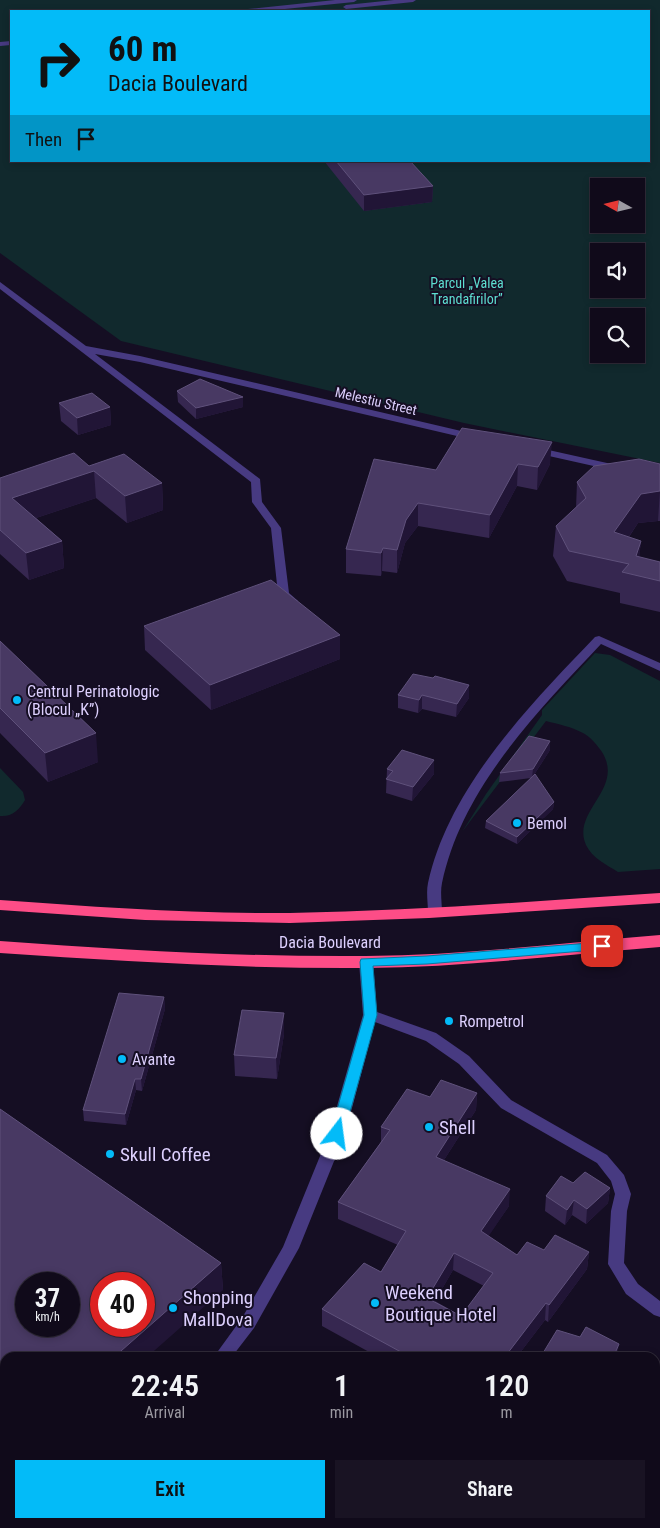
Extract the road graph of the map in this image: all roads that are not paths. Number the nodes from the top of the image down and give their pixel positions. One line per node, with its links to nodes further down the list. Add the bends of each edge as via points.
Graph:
1 (354, 0): 4 (street)
2 (413, 0): 3 (street)
3 (369, 2): 5 (street)
4 (258, 10)
5 (316, 10)
6 (0, 285): 7 (street, Melestiu Street)
7 (86, 349): 8 (street, Melestiu Street); 11 (street, Melestiu Street, via 256,481 257,502 276,528 284,594)
8 (488, 440)
9 (527, 448): 10 (street)
10 (627, 470)
11 (297, 605)
12 (660, 667): 15 (street, via 599,639 561,679 489,766 459,817 434,884)
13 (659, 898): 15 (highway, Dacia Boulevard)
14 (0, 905): 15 (highway, Dacia Boulevard, via 175,916 289,918)
15 (435, 913)
16 (660, 941): 18 (highway, Dacia Boulevard)
17 (0, 947): 18 (highway, Dacia Boulevard, via 131,956)
18 (366, 962): 19 (street)
19 (370, 1015): 20 (street, via 431,1037 464,1060 506,1104 602,1159 618,1179 623,1194 616,1264 632,1290); 21 (street, via 337,1134 291,1248 248,1323)
20 (660, 1310)
21 (226, 1352)

